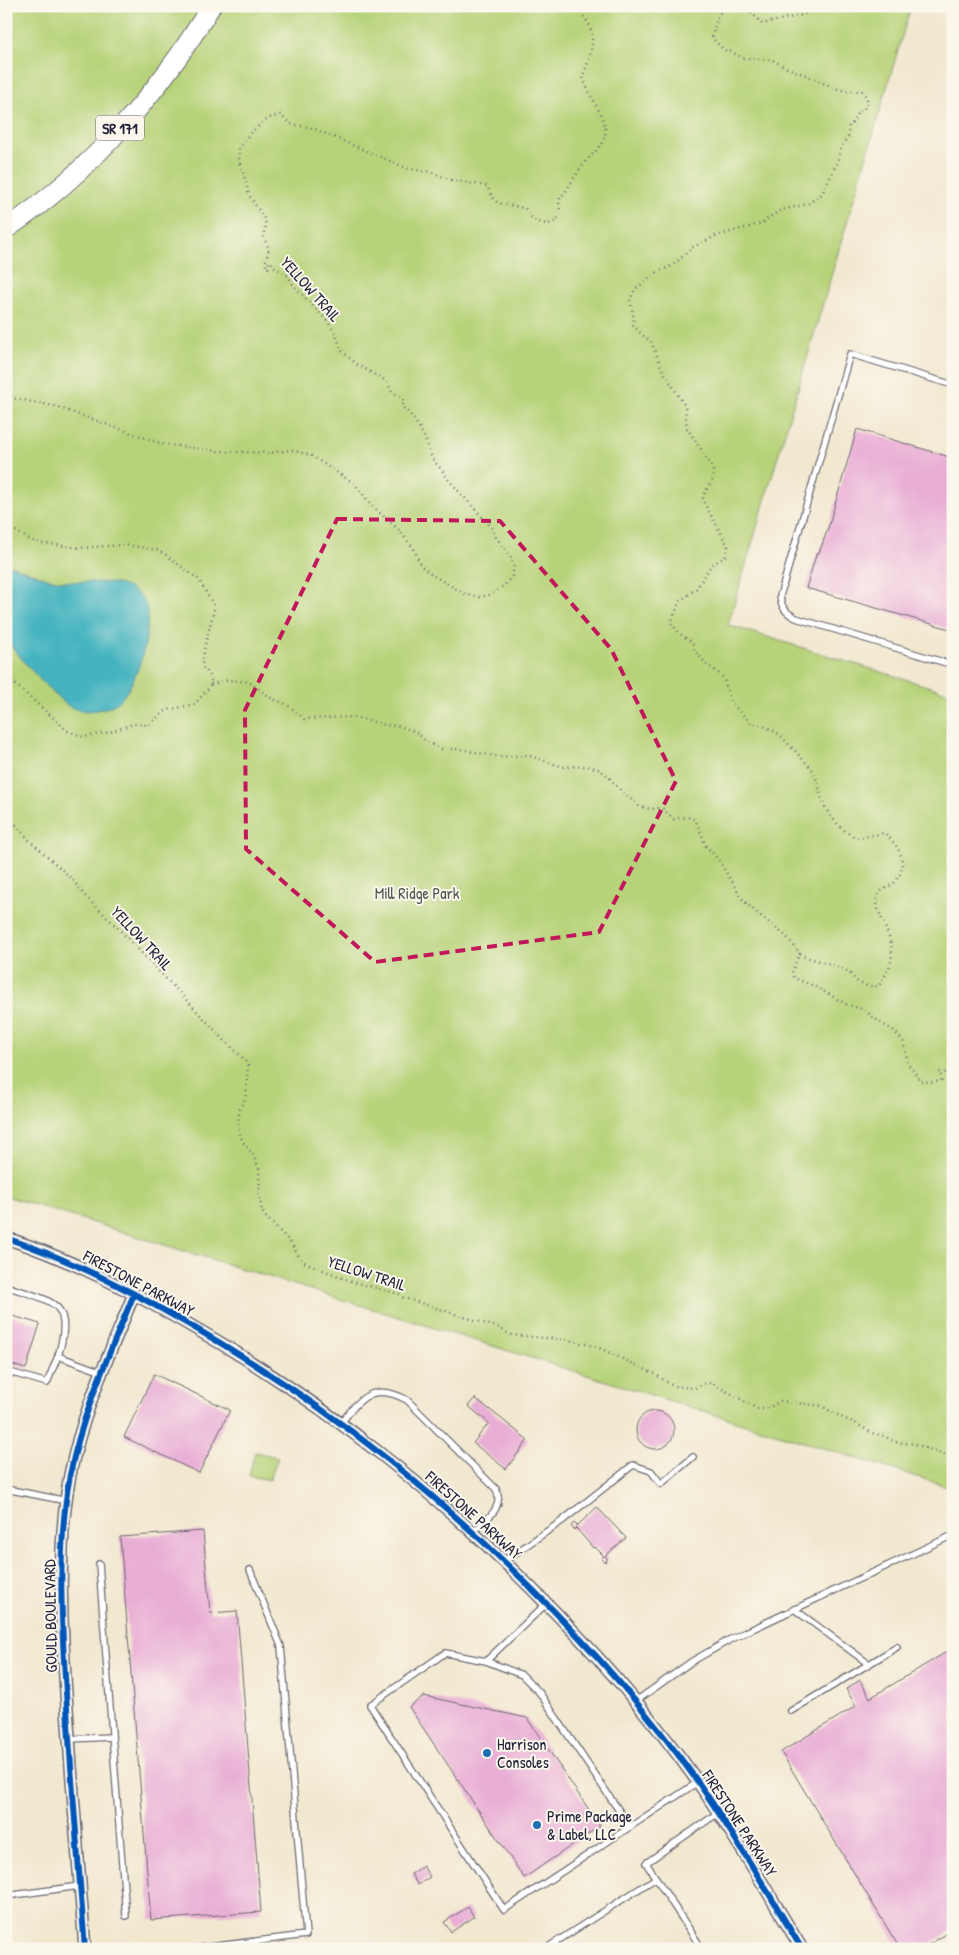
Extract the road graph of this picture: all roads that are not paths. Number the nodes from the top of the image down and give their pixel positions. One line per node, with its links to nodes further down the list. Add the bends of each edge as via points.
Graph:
1 (211, 6): 2 (main road, SR 171, via 173,66 132,116 55,191)
2 (6, 229)
3 (953, 385): 4 (lane, via 850,354 780,596 784,610 796,618)
4 (953, 665)
5 (6, 1238): 7 (street, FIRESTONE PARKWAY, via 68,1262)
6 (6, 1286): 8 (lane, via 53,1303 59,1310 63,1317 64,1335)
7 (134, 1294): 10 (street, GOULD BOULEVARD); 11 (street, FIRESTONE PARKWAY, via 261,1368)
8 (58, 1356): 9 (lane, via 47,1383); 10 (lane)
9 (6, 1371)
10 (102, 1372): 14 (street, GOULD BOULEVARD, via 76,1443)
11 (341, 1423): 15 (street, FIRESTONE PARKWAY, via 411,1477); 15 (lane, via 368,1394 392,1393 407,1400 496,1489 500,1501 498,1507)
12 (693, 1456): 17 (lane, via 661,1484 651,1471 633,1465 562,1521)
13 (6, 1489): 14 (lane)
14 (67, 1501): 28 (street, GOULD BOULEVARD, via 62,1638)
15 (474, 1532): 17 (street, FIRESTONE PARKWAY)
16 (953, 1535): 21 (lane)
17 (504, 1561): 20 (street, FIRESTONE PARKWAY)
18 (99, 1564): 27 (lane)
19 (250, 1570): 37 (lane, via 281,1646 306,1934)
20 (547, 1603): 23 (lane); 25 (street, FIRESTONE PARKWAY)
21 (794, 1609): 24 (lane); 25 (lane, via 706,1653)
22 (897, 1647): 24 (lane)
23 (486, 1662): 31 (lane, via 522,1675 538,1692); 31 (lane, via 445,1653 370,1705 504,1910)
24 (869, 1664): 26 (lane)
25 (636, 1700): 29 (street, FIRESTONE PARKWAY)
26 (791, 1712)
27 (112, 1737): 28 (lane); 35 (lane)
28 (69, 1739): 33 (street, GOULD BOULEVARD)
29 (698, 1782): 30 (street, FIRESTONE PARKWAY); 31 (lane)
30 (718, 1813): 32 (lane, via 646,1863); 40 (street, FIRESTONE PARKWAY)
31 (630, 1827)
32 (656, 1878): 38 (lane); 39 (lane)
33 (80, 1886): 34 (lane); 36 (street, GOULD BOULEVARD)
34 (6, 1896)
35 (126, 1916)
36 (85, 1949)
37 (192, 1949)
38 (545, 1949)
39 (702, 1949)
40 (802, 1949)

